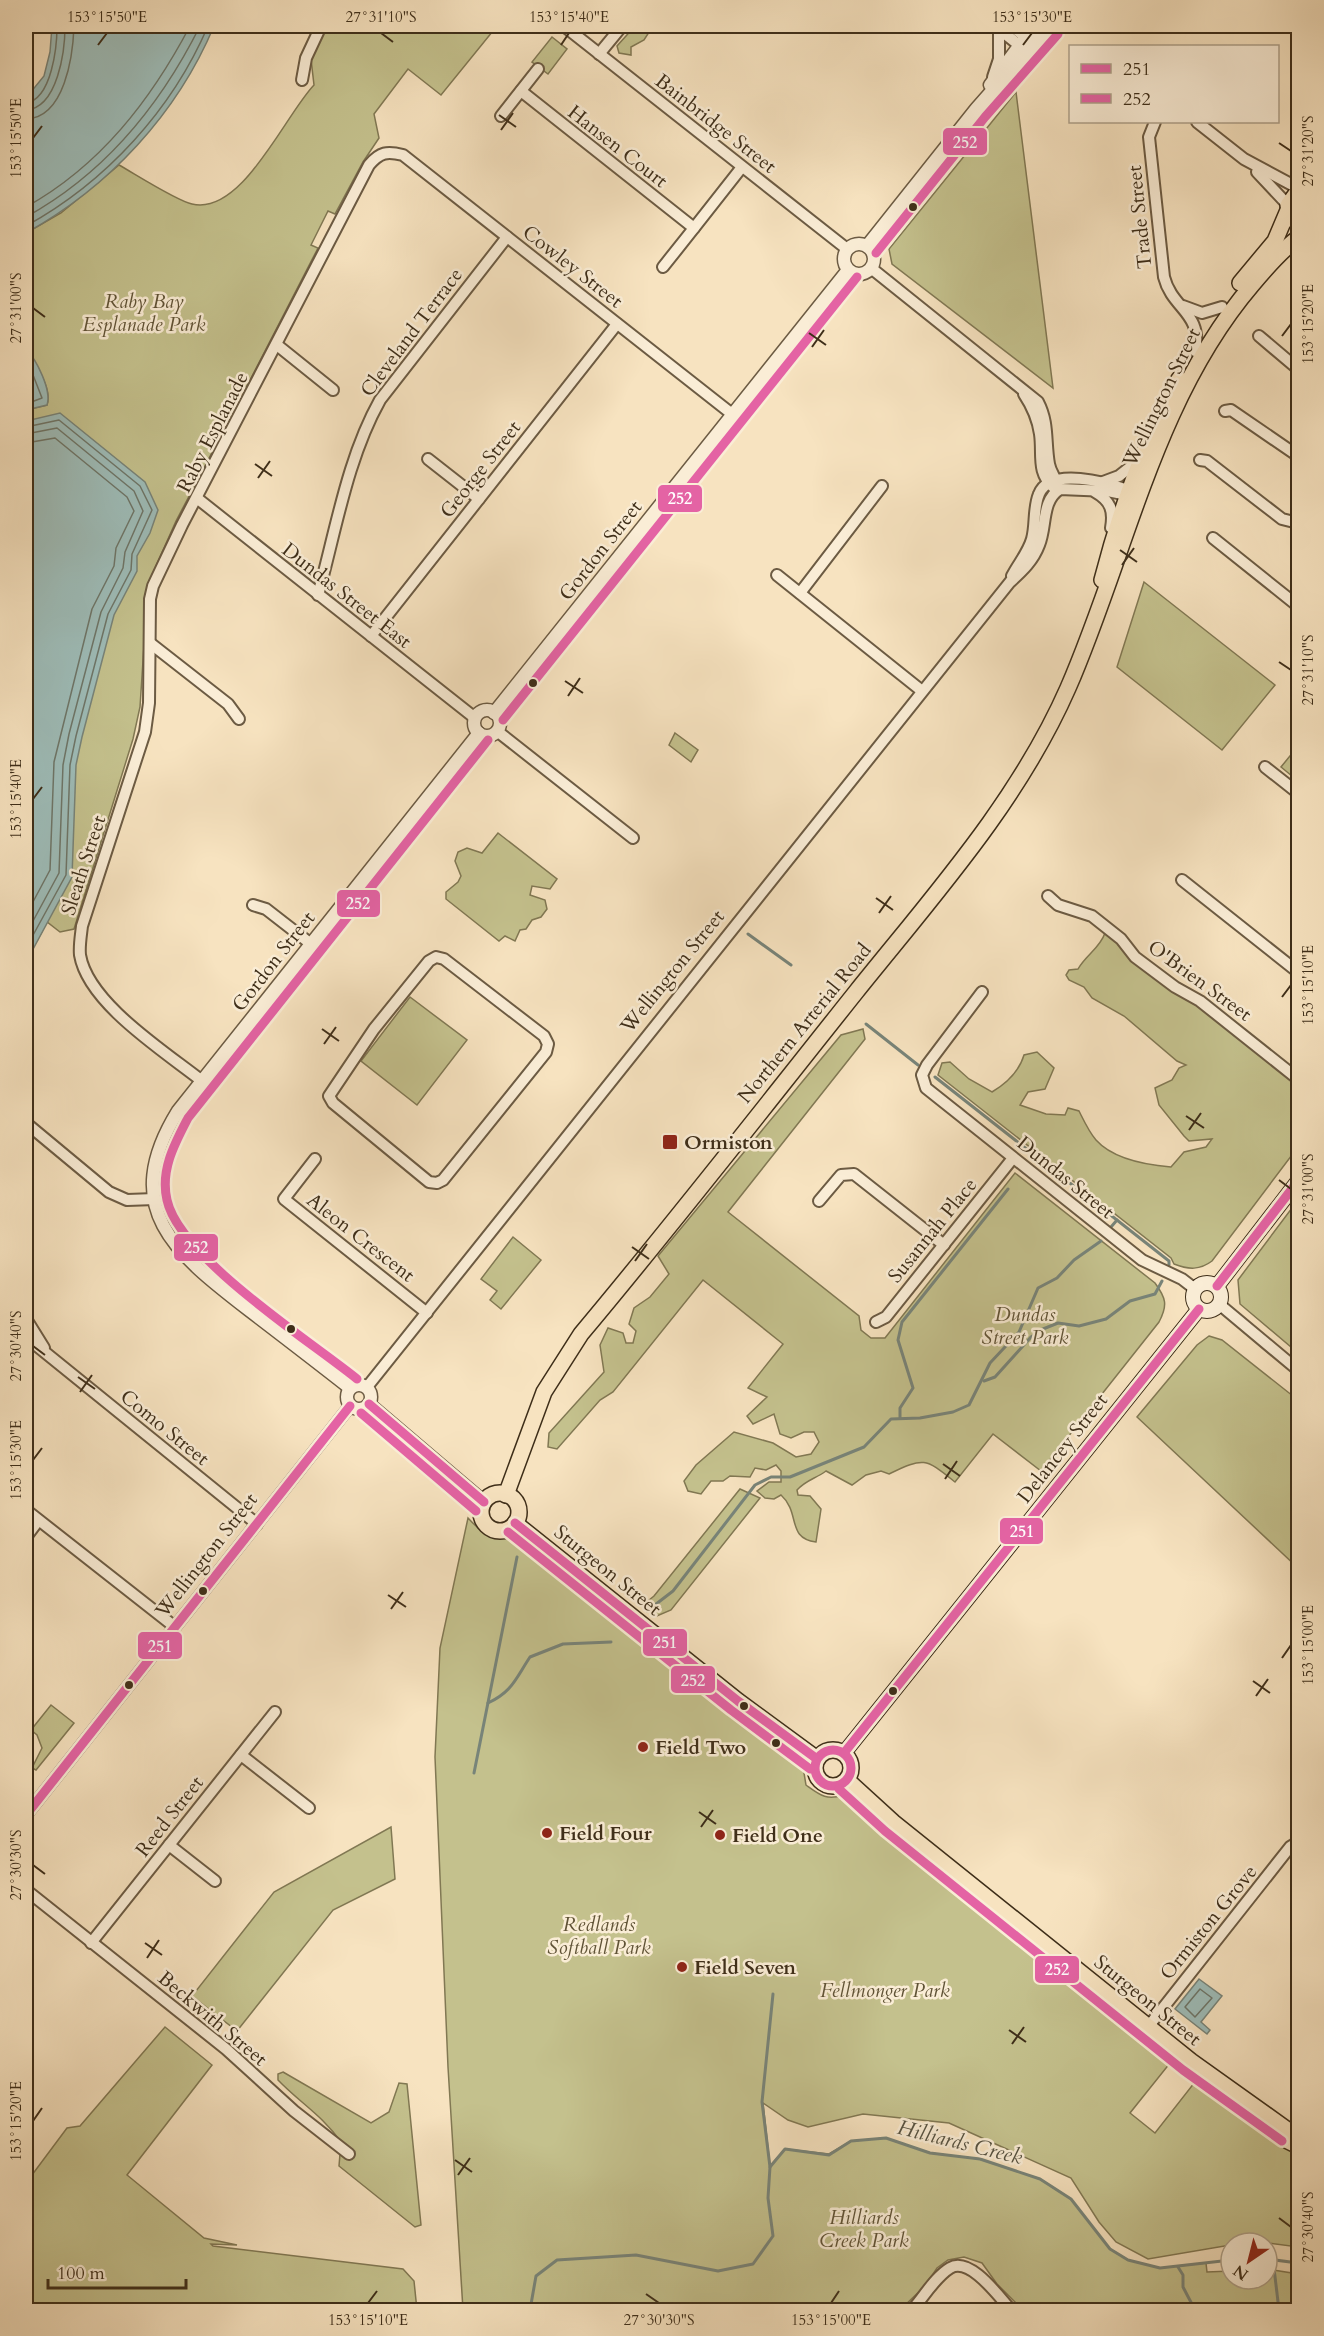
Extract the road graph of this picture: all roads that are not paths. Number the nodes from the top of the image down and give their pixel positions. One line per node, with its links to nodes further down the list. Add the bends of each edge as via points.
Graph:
1 (321, 26): 11 (street, via 306,58)
2 (564, 26): 9 (street, Bainbridge Street)
3 (622, 26): 9 (street)
4 (1000, 26): 8 (street, via 1004,33); 12 (street, via 999,58)
5 (1012, 26): 8 (street)
6 (1034, 26): 8 (street)
7 (1049, 26): 8 (street)
8 (1027, 44): 12 (street); 14 (street)
9 (599, 54): 20 (street, Bainbridge Street)
10 (538, 69): 13 (street)
11 (303, 80)
12 (991, 83): 14 (street)
13 (521, 91): 15 (street); 24 (street, Hansen Court)
14 (976, 109): 27 (street)
15 (501, 116)
16 (1155, 123): 32 (street, Trade Street, via 1149,137 1164,278 1167,289)
17 (1198, 123): 19 (street)
18 (389, 151): 25 (street, Cowley Street, via 403,155); 36 (street, Raby Esplanade, via 378,155 369,165)
19 (1244, 159): 21 (street); 22 (street)
20 (742, 167): 24 (street); 28 (street, Bainbridge Street)
21 (1299, 190): 22 (main road, Northern Arterial Road)
22 (1289, 207): 23 (main road, via 1290,215); 33 (main road, Northern Arterial Road, via 1275,241)
23 (1299, 225)
24 (694, 228): 29 (street)
25 (507, 237): 34 (street, Cowley Street); 57 (street, Cleveland Terrace, via 380,400 366,425)
26 (1299, 238): 50 (main road, Wellington Street, via 1259,277 1213,336)
27 (867, 246): 28 (street, via 859,243); 30 (street, via 874,256)
28 (847, 249): 31 (street, via 843,257)
29 (663, 267)
30 (871, 268): 31 (street, via 862,274); 47 (street, via 1015,382 1036,416 1041,465)
31 (848, 270): 41 (street, Gordon Street)
32 (1180, 305): 33 (street, via 1202,313); 37 (street, Trade Street, via 1196,327)
33 (1222, 307): 37 (main road, Northern Arterial Road)
34 (617, 324): 41 (street, Cowley Street); 51 (street, George Street)
35 (1259, 336): 38 (street)
36 (276, 345): 39 (street); 52 (street, Raby Esplanade)
37 (1195, 351): 44 (main road, Northern Arterial Road)
38 (1299, 369)
39 (333, 390)
40 (1225, 411): 42 (street, via 1231,410)
41 (732, 414): 64 (street, Gordon Street)
42 (1299, 456)
43 (428, 459): 51 (street)
44 (1140, 459): 46 (street, via 1119,476); 50 (main road, Northern Arterial Road)
45 (1200, 460): 53 (street, via 1208,461 1282,519)
46 (1100, 482): 49 (street, Wellington Street); 50 (street, Wellington Street)
47 (1060, 484): 49 (street, Wellington Street); 63 (street, Wellington Street, via 1039,494 1032,539 1010,582)
48 (882, 486): 56 (street)
49 (1088, 488): 50 (street, Wellington Street); 58 (street, via 1105,499 1113,517)
50 (1131, 494): 58 (main road, Northern Arterial Road); 60 (main road, Northern Arterial Road, via 1112,578)
51 (479, 499): 61 (street, George Street)
52 (198, 500): 57 (street, Dundas Street East); 62 (street, Raby Esplanade, via 153,586)
53 (1299, 523)
54 (1213, 538): 59 (street)
55 (777, 575): 56 (street)
56 (800, 593): 63 (street)
57 (318, 595): 61 (street, Dundas Street East)
58 (1098, 596): 60 (main road, Northern Arterial Road)
59 (1299, 606)
60 (1090, 633): 103 (main road, Northern Arterial Road, via 1038,750 974,845 581,1334 544,1392)
61 (371, 636): 65 (street, Dundas Street East)
62 (150, 643): 66 (street, via 228,704); 69 (street, Raby Esplanade, via 149,703)
63 (922, 691): 93 (street, Wellington Street)
64 (494, 713): 65 (street, via 483,711); 67 (street, via 500,724)
65 (475, 718): 68 (street, via 474,726)
66 (240, 719)
67 (497, 731): 68 (street, via 490,736); 72 (street)
68 (479, 733): 76 (street, Gordon Street)
69 (138, 755): 80 (street, Sleath Street, via 82,927 80,954 89,979 104,1002)
70 (1265, 766): 71 (street)
71 (1299, 793)
72 (633, 838)
73 (1182, 880): 77 (street)
74 (1048, 897): 79 (street, O'Brien Street, via 1058,905 1092,916 1121,939 1135,957 1200,1000)
75 (254, 905): 76 (street, via 267,909)
76 (310, 944): 80 (street, Gordon Street)
77 (1299, 972)
78 (982, 992): 82 (street, Dundas Street, via 927,1065 923,1082)
79 (1299, 1079)
80 (202, 1081): 86 (street, Gordon Street, via 163,1137 154,1174)
81 (26, 1123): 86 (street, via 109,1192 127,1200)
82 (1013, 1158): 88 (street, Susannah Place); 90 (street, Dundas Street, via 1142,1260)
83 (315, 1159): 93 (street, Aleon Crescent, via 284,1199)
84 (1299, 1181): 89 (main road)
85 (437, 1183): 85 (street, via 429,1182 380,1143 329,1095 379,1024 436,957 499,999 544,1036 548,1044 546,1052)
86 (155, 1199): 100 (street, via 168,1236 191,1264)
87 (819, 1202): 88 (street, via 841,1175 854,1174)
88 (944, 1245): 95 (street, Susannah Place, via 886,1317)
89 (1217, 1286): 90 (main road, via 1208,1282); 91 (main road)
90 (1195, 1289): 92 (main road, via 1193,1302)
91 (1220, 1304): 92 (main road, via 1208,1311); 98 (street)
92 (1199, 1309): 112 (main road, Delancey Street)
93 (427, 1313): 99 (street, Wellington Street)
94 (26, 1319): 97 (street, Como Street)
95 (876, 1322)
96 (26, 1337): 97 (street, Como Street)
97 (51, 1358): 108 (street, Como Street)
98 (1299, 1370)
99 (367, 1387): 100 (street); 101 (street, via 371,1395)
100 (350, 1388): 102 (street)
101 (369, 1404): 102 (street, via 360,1409); 104 (street)
102 (350, 1406): 108 (street, Wellington Street)
103 (506, 1495): 104 (main road, via 494,1494); 107 (main road, via 518,1506)
104 (484, 1502): 107 (main road, via 481,1516 489,1528 503,1530)
105 (26, 1510): 106 (street)
106 (38, 1521): 109 (street); 110 (street)
107 (515, 1523): 114 (main road, Sturgeon Street)
108 (257, 1524): 110 (street, Wellington Street)
109 (26, 1537)
110 (175, 1628): 117 (street, Wellington Street)
111 (275, 1712): 113 (street, Reed Street)
112 (844, 1753): 114 (main road, via 827,1750); 115 (main road, via 852,1769)
113 (241, 1755): 116 (street); 119 (street, Reed Street)
114 (817, 1759): 115 (main road, via 816,1775 824,1784 836,1786)
115 (847, 1780): 123 (main road, Sturgeon Street, via 893,1822)
116 (309, 1808)
117 (26, 1815)
118 (1299, 1842): 123 (street, Ormiston Grove, via 1290,1847)
119 (169, 1845): 120 (street); 122 (street, Reed Street)
120 (215, 1881)
121 (26, 1890): 122 (street, Beckwith Street)
122 (91, 1943): 126 (street, Beckwith Street, via 226,2049 294,2111)
123 (1148, 2027): 124 (main road, Sturgeon Street, via 1199,2067)
124 (1294, 2128): 125 (main road, via 1288,2141)
125 (1299, 2146)
126 (349, 2154)
127 (912, 2310): 128 (street, via 950,2268 962,2266 972,2270)
128 (1011, 2310)

